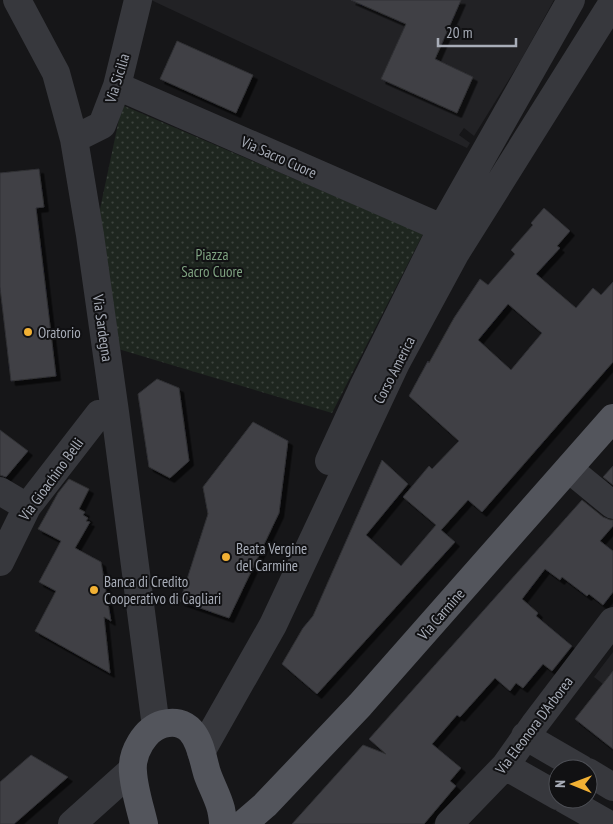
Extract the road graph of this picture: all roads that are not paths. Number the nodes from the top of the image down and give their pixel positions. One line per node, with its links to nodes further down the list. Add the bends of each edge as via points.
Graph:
1 (17, 0): 6 (street, Via Sardegna, via 56,73)
2 (138, 0): 5 (street, Via Sicilia)
3 (571, 0): 7 (street, Corso America)
4 (613, 2): 16 (street, Corso America, via 455,254 396,363 273,625)
5 (117, 86): 6 (street, Via Sicilia, via 102,125); 7 (street, Via Sacro Cuore)
6 (74, 139): 8 (street, Via Sardegna)
7 (442, 228): 16 (street, Corso America, via 363,387 242,658 226,686)
8 (115, 412): 13 (street, Via Gioachino Belli, via 99,414); 16 (street, Via Sardegna, via 148,667)
9 (613, 418): 10 (main road, Via Carmine)
10 (569, 469): 12 (street); 25 (main road, Via Carmine, via 360,706 265,805 238,810)
11 (0, 490): 13 (street)
12 (613, 505)
13 (27, 508): 14 (street, Via Gioachino Belli)
14 (0, 562)
15 (613, 621): 17 (street, Via Eleonora D'Arborea)
16 (180, 733): 20 (main road, via 148,732 140,743); 25 (main road, via 207,774)
17 (525, 736): 18 (street); 19 (street, Via Eleonora D'Arborea)
18 (565, 759)
19 (505, 766): 23 (street); 28 (street, Via Eleonora D'Arborea)
20 (132, 770): 26 (street); 27 (main road)
21 (598, 778): 22 (street)
22 (613, 787)
23 (548, 790)
24 (582, 809): 29 (street)
25 (229, 819)
26 (72, 824)
27 (144, 824)
28 (450, 824)
29 (608, 824)

